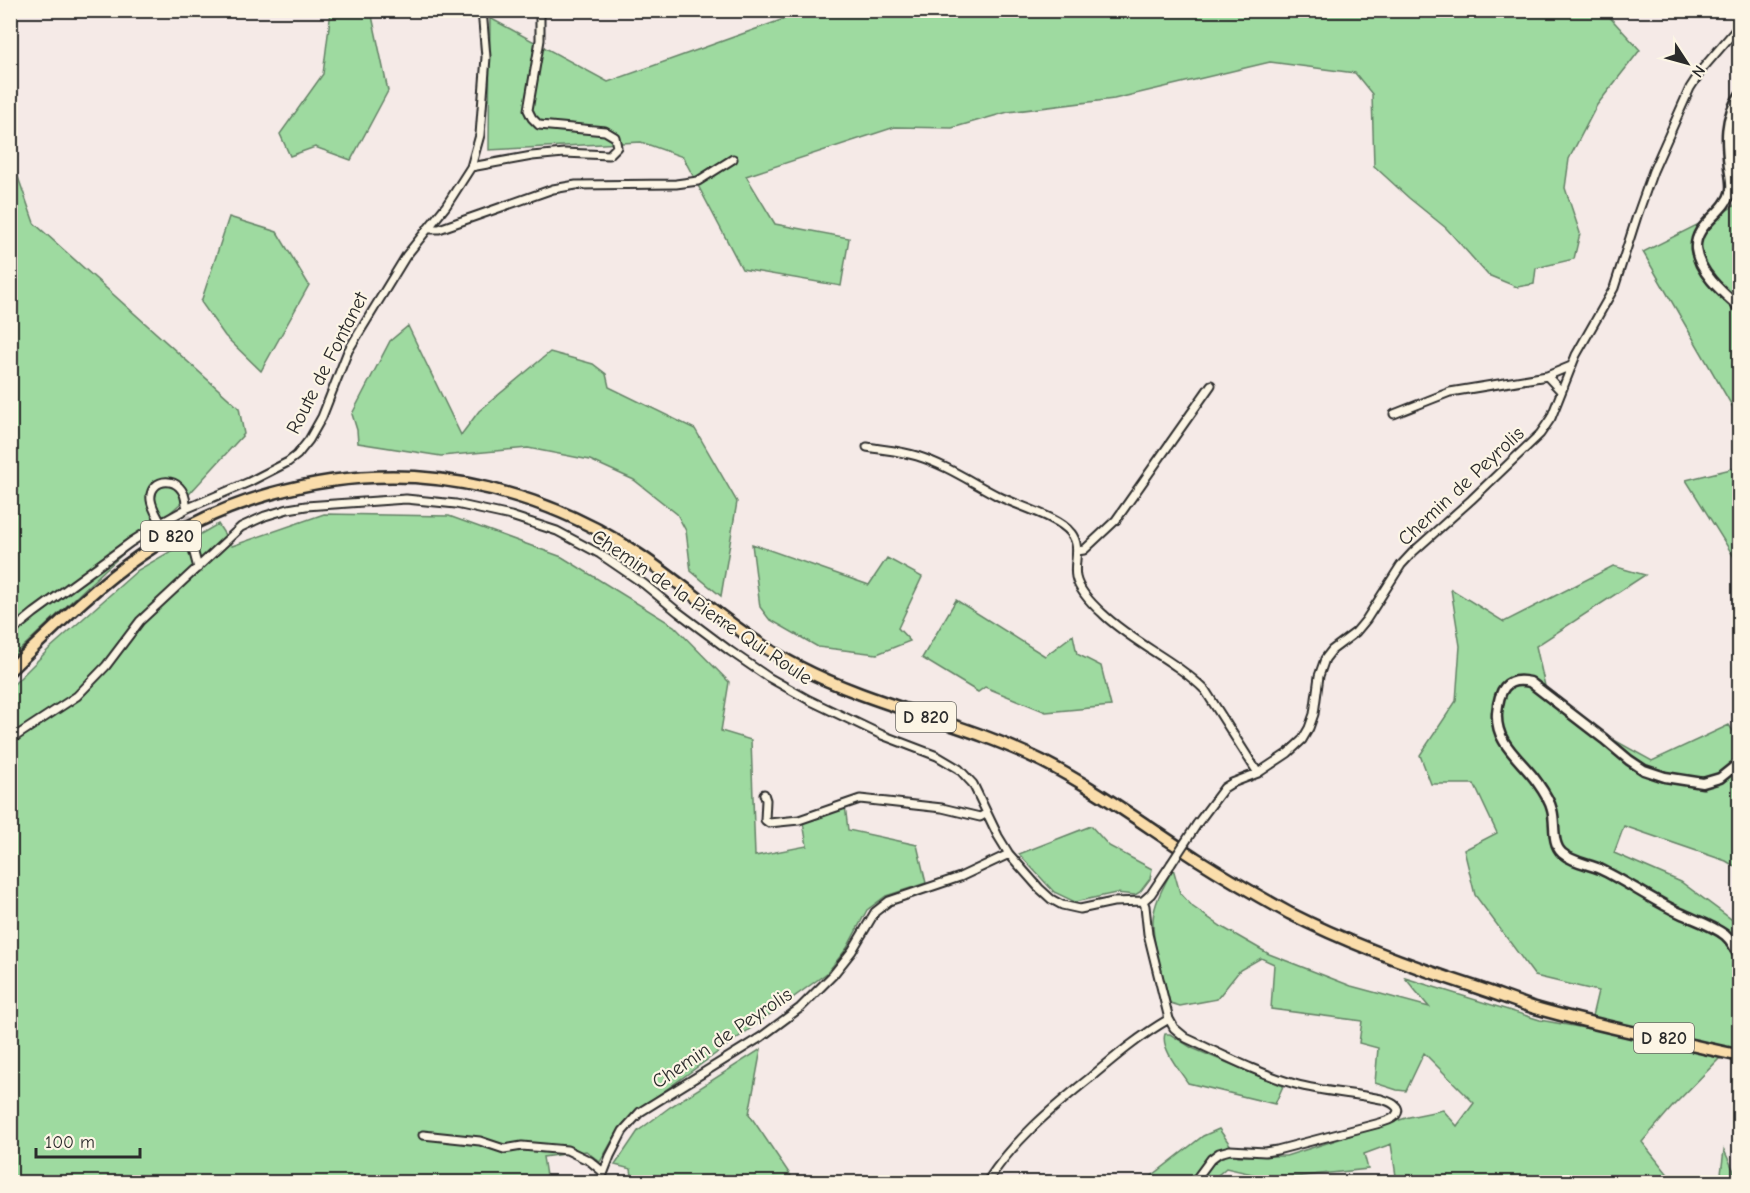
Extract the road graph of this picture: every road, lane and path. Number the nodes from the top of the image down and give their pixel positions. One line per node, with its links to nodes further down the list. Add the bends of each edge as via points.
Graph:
1 (482, 10): 6 (street, Route de Fontanet, via 486,57 480,135)
2 (540, 10): 6 (street, via 540,40 528,110 532,118 539,125 605,131 615,137 617,147 609,155 564,153)
3 (1740, 25): 9 (street, Chemin de Peyrolis, via 1690,88 1653,171 1614,288)
4 (1740, 95): 8 (street, via 1732,108 1726,139 1731,190 1696,243 1700,262 1711,279)
5 (733, 159): 7 (street, via 698,181 553,189 439,229)
6 (471, 167): 7 (street, Route de Fontanet)
7 (427, 229): 16 (street, Route de Fontanet, via 348,351 321,417 297,455 249,482)
8 (1740, 308)
9 (1571, 366): 10 (street); 12 (street, Chemin de Peyrolis)
10 (1547, 376): 12 (street); 13 (street, via 1450,392)
11 (1211, 385): 18 (street, via 1116,520 1084,550)
12 (1561, 391): 24 (street, Chemin de Peyrolis, via 1551,418 1533,442 1413,552 1366,620 1332,650 1319,676 1314,714 1302,740)
13 (1394, 414)
14 (867, 447): 18 (street, via 915,455 944,466 1007,501 1056,521 1071,533)
15 (186, 504): 16 (street, via 176,484 163,482 156,486 151,501)
16 (161, 522): 20 (street, Route de Fontanet, via 34,613)
17 (190, 538): 19 (street)
18 (1077, 551): 24 (street, via 1076,577 1080,588 1103,614 1205,690)
19 (198, 568): 22 (street, Chemin de la Pierre Qui Roule, via 140,621 77,696); 26 (street, Chemin de la Pierre Qui Roule, via 241,527 288,508 406,499 456,504 511,516 557,531 600,554 768,677 959,769 973,784)
20 (10, 636)
21 (10, 670): 30 (main road, D 820, via 139,556 210,516 288,489 328,481 416,477 462,483 552,508 595,528 637,553 726,620 796,666 852,692 1038,759 1207,865 1333,934 1384,956 1532,1007)
22 (10, 740)
23 (1740, 762): 29 (street, via 1720,778 1703,783 1665,777 1629,760 1530,682 1513,680 1499,699 1500,735 1539,784 1552,808 1557,847 1563,854 1718,930 1732,942)
24 (1258, 772): 28 (street, Chemin de Peyrolis, bridge, via 1224,788)
25 (764, 794): 26 (street, via 765,820 769,823 799,820 860,799 942,807 980,817)
26 (987, 813): 27 (street, Chemin de la Pierre Qui Roule)
27 (1010, 854): 28 (street, via 1039,888 1062,906 1080,909); 35 (street, Chemin de Peyrolis, via 960,877 889,901 875,912 833,975 800,1008 640,1112 623,1131)
28 (1143, 901): 31 (street)
29 (1740, 958)
30 (1590, 1017): 32 (main road, D 820); 33 (main road, D 820)
31 (1169, 1019): 37 (street, via 1130,1045 1052,1109 1013,1147); 38 (street, via 1185,1038 1272,1077 1318,1090 1384,1100 1394,1104 1398,1112 1395,1118 1380,1123 1288,1147 1219,1153)
32 (1740, 1049)
33 (1740, 1056)
34 (423, 1135): 35 (street, via 480,1141 504,1149 522,1146 567,1150)
35 (603, 1172): 36 (street, Chemin de Peyrolis)
36 (600, 1182)
37 (987, 1182)
38 (1194, 1182)

